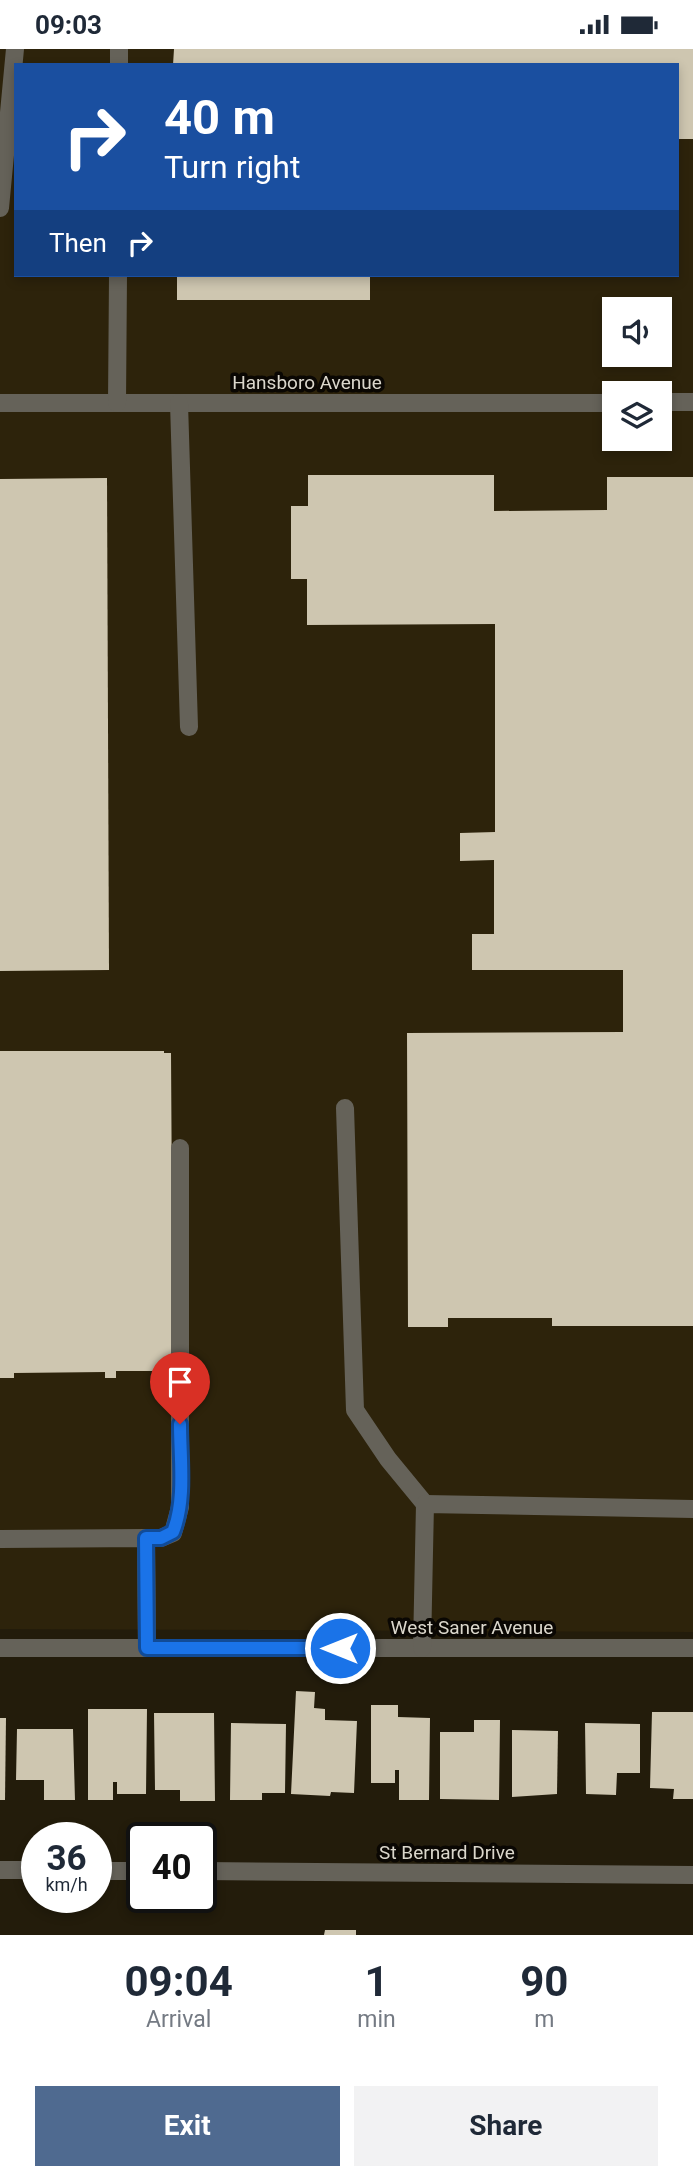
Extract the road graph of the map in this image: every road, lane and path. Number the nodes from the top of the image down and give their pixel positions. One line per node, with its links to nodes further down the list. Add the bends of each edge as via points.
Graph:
1 (15, 49): 2 (street)
2 (0, 208)
3 (118, 277): 5 (street)
4 (0, 403): 5 (street, Hansboro Avenue)
5 (117, 403): 6 (street, Hansboro Avenue)
6 (179, 403): 7 (street, Hansboro Avenue); 10 (street)
7 (602, 403)
8 (672, 403): 9 (street)
9 (693, 403)
10 (189, 727)
11 (345, 1108): 13 (street, via 355,1410)
12 (180, 1148): 15 (street, via 180,1507 173,1532)
13 (425, 1504): 14 (street); 19 (street)
14 (693, 1509)
15 (146, 1538): 16 (street); 18 (street)
16 (0, 1539)
17 (0, 1648): 18 (street, West Saner Avenue)
18 (147, 1648): 19 (street, West Saner Avenue)
19 (422, 1648): 20 (street, West Saner Avenue)
20 (693, 1648)
21 (0, 1870): 22 (street)
22 (21, 1870)
23 (217, 1871): 24 (street, St Bernard Drive)
24 (693, 1875)

